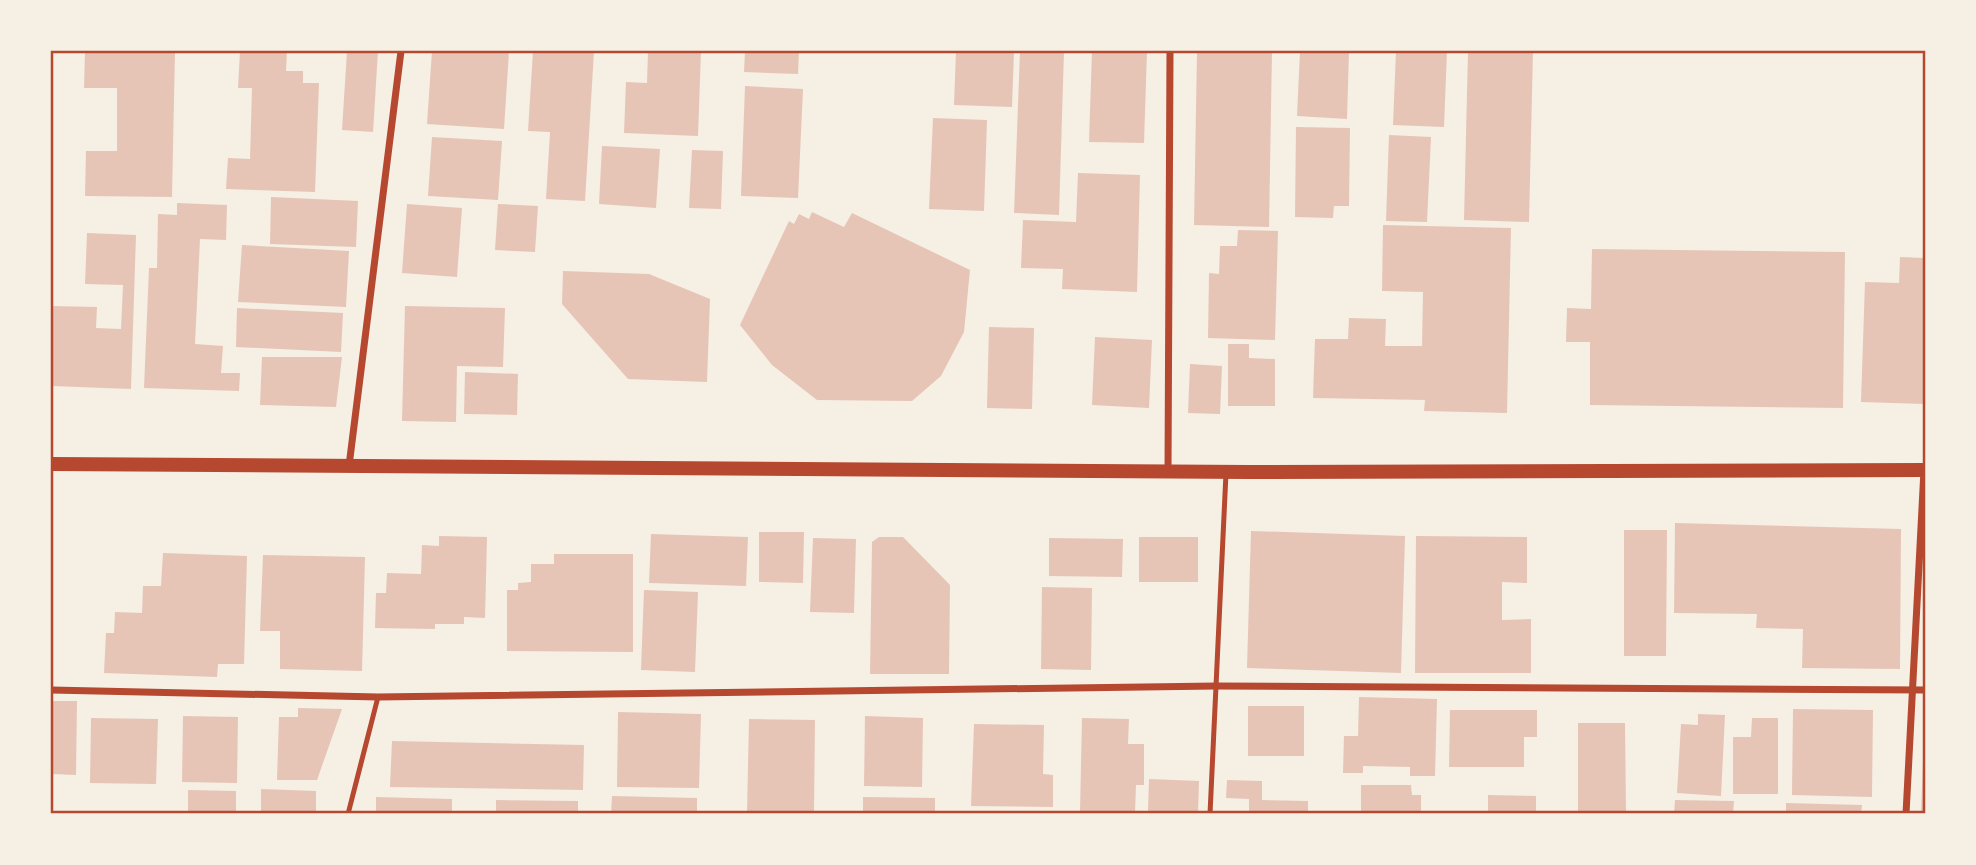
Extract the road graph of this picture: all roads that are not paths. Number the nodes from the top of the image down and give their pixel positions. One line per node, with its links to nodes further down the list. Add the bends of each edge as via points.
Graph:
1 (401, 51): 4 (street)
2 (1170, 51): 5 (street)
3 (51, 464): 4 (main road)
4 (349, 467): 5 (main road)
5 (1168, 470): 6 (main road)
6 (1226, 470): 7 (main road); 8 (lane)
7 (1925, 470): 10 (street)
8 (1216, 686): 10 (street); 12 (street); 14 (lane)
9 (51, 690): 12 (street)
10 (1913, 690): 11 (street); 15 (street)
11 (1925, 690)
12 (377, 697): 13 (lane)
13 (348, 814)
14 (1210, 814)
15 (1906, 814)

